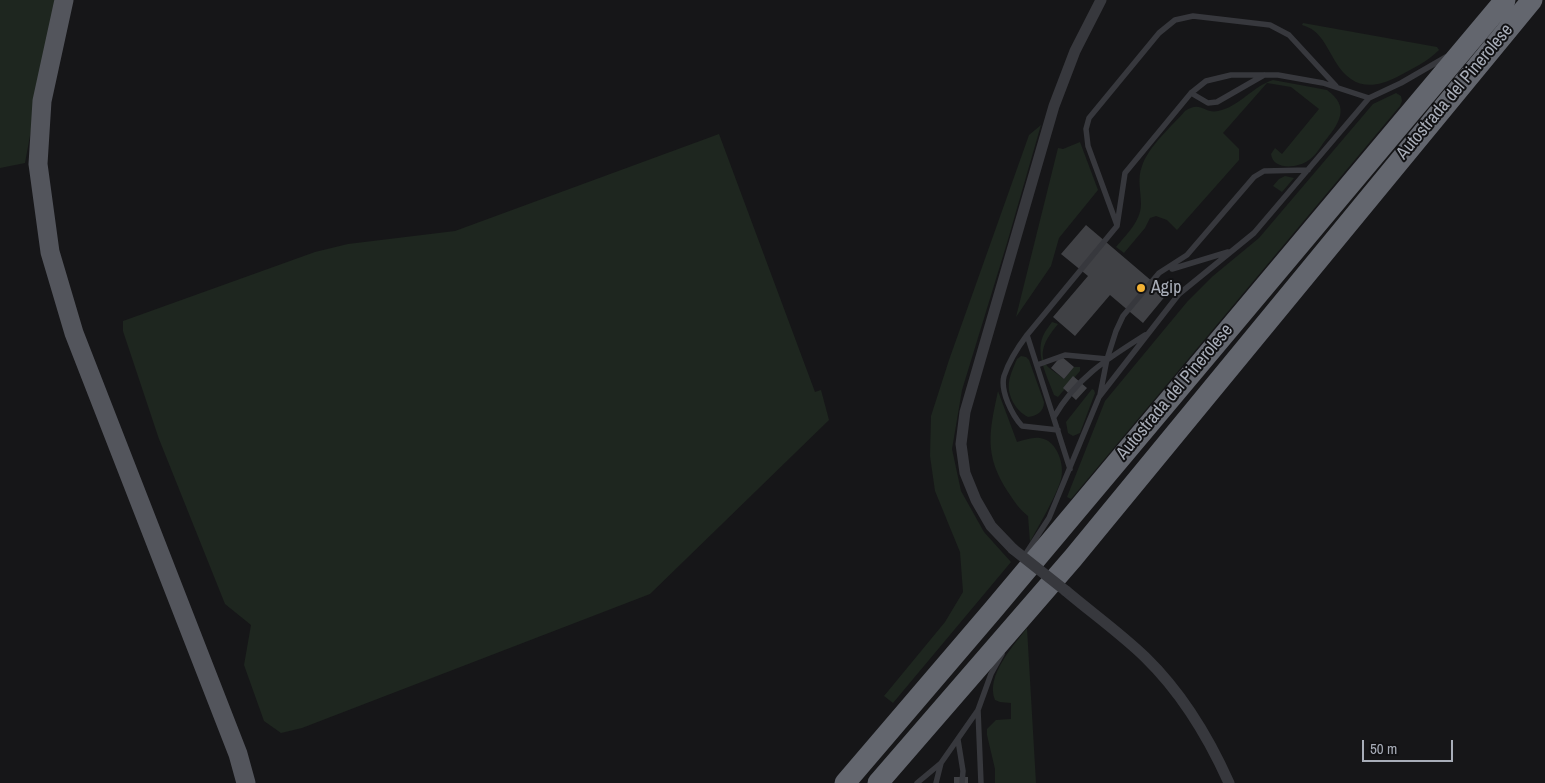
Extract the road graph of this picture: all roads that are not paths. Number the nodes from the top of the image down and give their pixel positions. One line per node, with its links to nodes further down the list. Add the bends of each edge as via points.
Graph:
1 (64, 0): 31 (main road, via 42,101 38,164 50,252 74,333 238,754)
2 (1101, 0): 38 (street, bridge, via 1075,50 1054,106 965,412 961,444 965,473 991,526 1013,549 1144,657 1174,689 1196,720)
3 (1505, 0): 5 (highway, Autostrada del Pinerolese)
4 (1532, 0): 22 (highway, Autostrada del Pinerolese)
5 (1466, 46): 9 (lane); 29 (highway, Autostrada del Pinerolese)
6 (1264, 75): 7 (lane, via 1314,81); 8 (lane, via 1231,75 1206,81); 8 (lane, via 1217,102 1208,103)
7 (1338, 88): 9 (lane); 11 (lane, via 1290,35 1270,25 1193,16 1175,20 1159,32 1089,118 1086,129 1088,146)
8 (1191, 93): 11 (lane, via 1125,172)
9 (1369, 98): 10 (lane)
10 (1308, 170): 12 (lane, via 1254,233); 13 (lane, via 1264,171 1254,177 1187,255)
11 (1117, 226): 15 (lane)
12 (1234, 249): 13 (lane); 14 (lane, via 1179,294)
13 (1159, 273): 16 (lane, via 1123,316)
14 (1149, 333): 16 (lane); 18 (lane)
15 (1027, 335): 17 (lane); 20 (lane, via 1004,378 1005,396 1014,417 1022,426)
16 (1107, 359): 17 (lane, via 1065,355); 18 (lane); 19 (lane, via 1084,377)
17 (1037, 365): 19 (lane)
18 (1099, 397): 21 (lane)
19 (1054, 417): 20 (lane)
20 (1058, 430): 21 (lane)
21 (1070, 469): 23 (lane, via 1049,518)
22 (1073, 558): 24 (lane); 33 (highway, Autostrada del Pinerolese)
23 (1019, 564)
24 (1011, 640)
25 (1006, 648): 27 (lane, via 991,674)
26 (922, 682): 29 (lane)
27 (978, 710): 28 (lane); 37 (lane)
28 (958, 740): 30 (lane); 36 (lane)
29 (864, 759): 32 (highway, Autostrada del Pinerolese)
30 (941, 763): 34 (lane); 35 (lane)
31 (246, 783)
32 (844, 783)
33 (878, 783)
34 (917, 783)
35 (936, 783)
36 (962, 783)
37 (981, 783)
38 (1229, 783)

